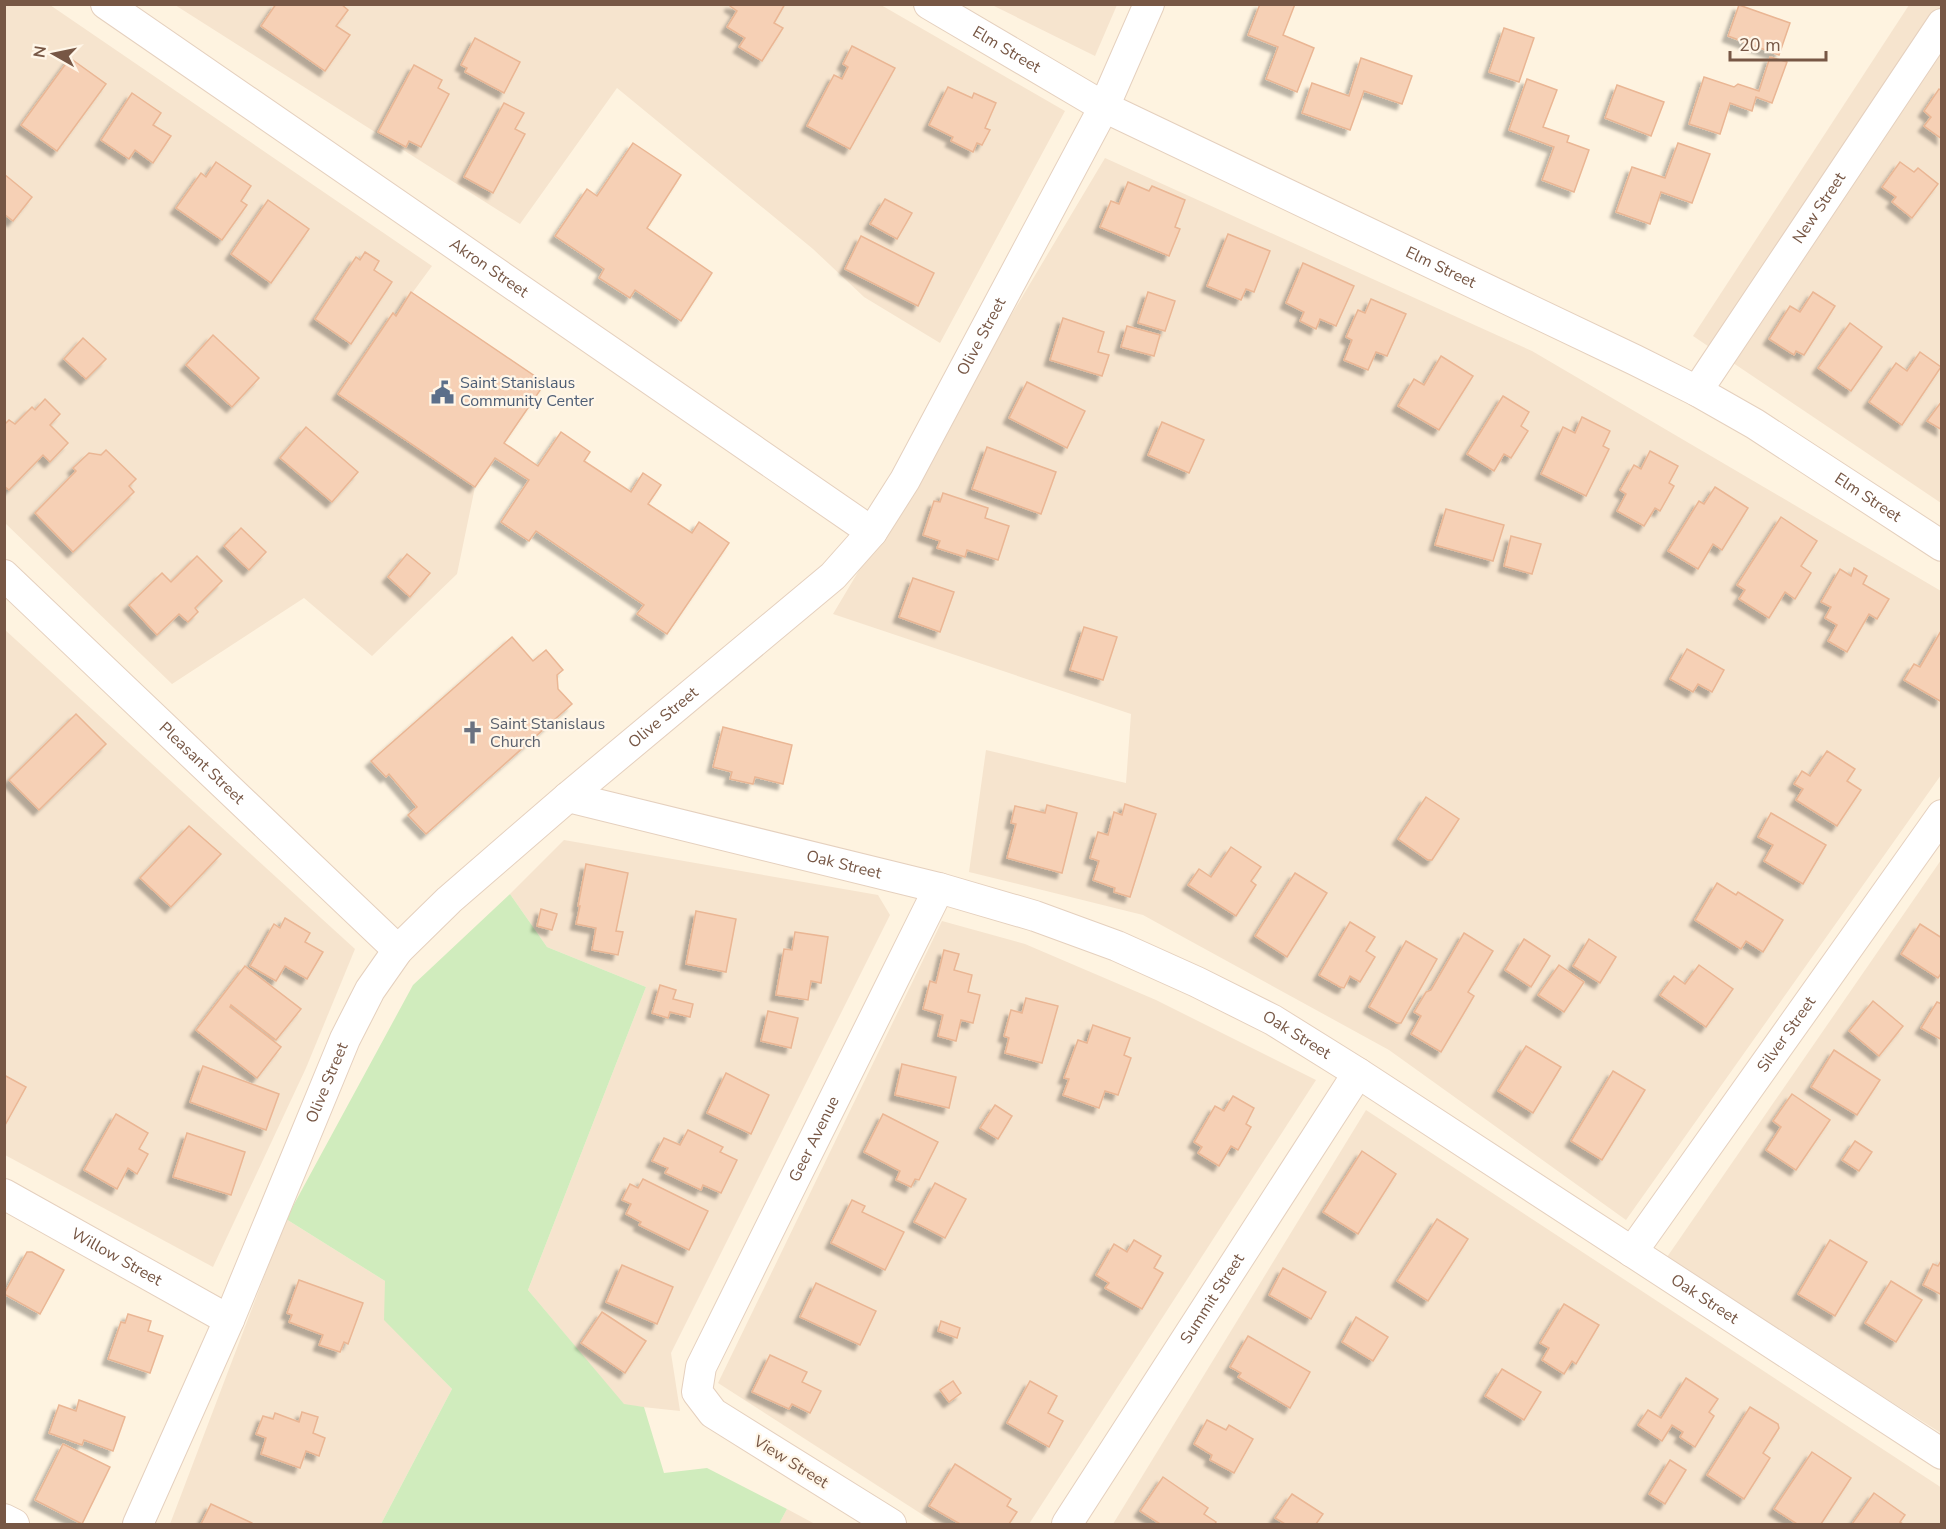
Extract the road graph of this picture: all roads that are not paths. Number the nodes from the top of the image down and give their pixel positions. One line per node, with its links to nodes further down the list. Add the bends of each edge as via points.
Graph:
1 (106, 4): 7 (street, Akron Street)
2 (929, 4): 5 (street, Elm Street)
3 (1149, 4): 5 (street, Olive Street)
4 (1941, 24): 6 (street, New Street)
5 (1104, 107): 6 (street, Elm Street); 7 (street, Olive Street, via 906,480)
6 (1696, 391): 8 (street, Elm Street, via 1755,424)
7 (872, 532): 10 (street, Olive Street, via 833,576)
8 (1941, 546)
9 (4, 575): 13 (street, Pleasant Street)
10 (568, 797): 12 (street, Oak Street); 13 (street, Olive Street, via 449,900)
11 (1941, 815): 16 (street, Silver Street)
12 (939, 888): 14 (street, Oak Street, via 1035,916 1127,950 1273,1020); 18 (street, Geer Avenue, via 701,1367)
13 (398, 950): 17 (street, Olive Street, via 370,990 345,1039)
14 (1358, 1073): 16 (street, Oak Street); 24 (street, Summit Street)
15 (4, 1194): 17 (street, Willow Street)
16 (1632, 1252): 19 (street, Oak Street)
17 (230, 1320): 22 (street, Olive Street)
18 (697, 1392): 23 (street, View Street, via 713,1413)
19 (1941, 1454)
20 (4, 1519): 21 (street)
21 (14, 1524)
22 (138, 1524)
23 (891, 1524)
24 (1066, 1524)

